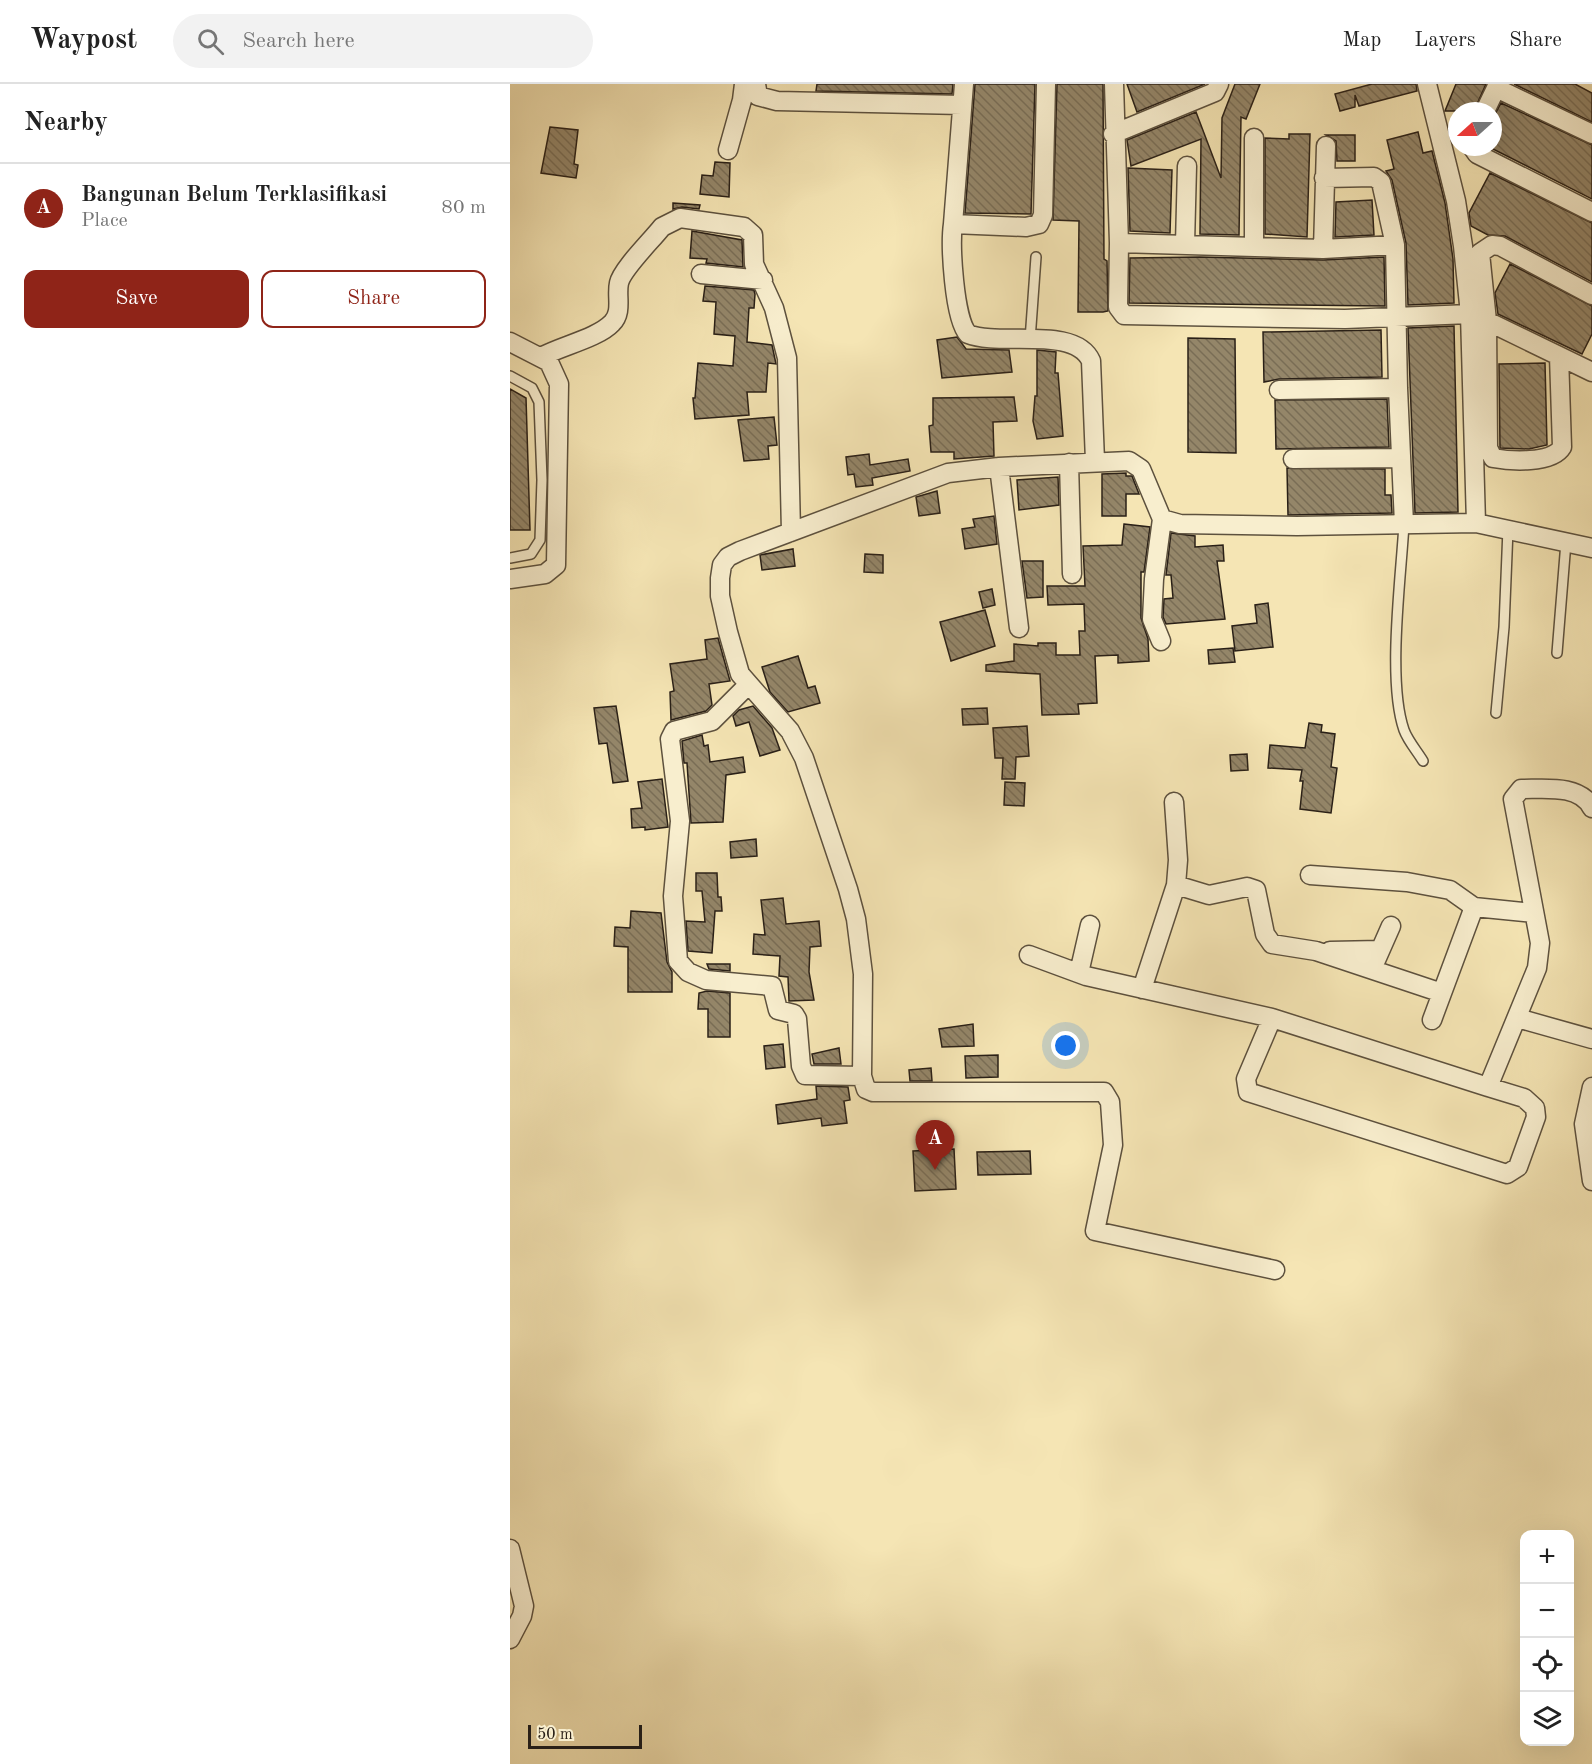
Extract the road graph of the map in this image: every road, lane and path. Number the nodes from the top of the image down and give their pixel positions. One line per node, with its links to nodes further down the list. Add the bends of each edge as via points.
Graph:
1 (744, 84): 15 (street)
2 (756, 84): 10 (street, via 758,96 777,101)
3 (964, 84): 10 (street)
4 (1046, 84): 20 (street, via 1041,220 1026,227)
5 (1114, 84): 11 (street)
6 (1219, 84): 11 (street, via 1215,92)
7 (1427, 84): 30 (street, via 1456,201)
8 (1497, 86): 9 (street); 12 (street)
9 (1489, 102)
10 (962, 105): 20 (street)
11 (1113, 134): 21 (street)
12 (1592, 134)
13 (1254, 138): 24 (street)
14 (1326, 147): 18 (street)
15 (728, 150)
16 (1481, 156): 19 (street)
17 (1187, 166): 22 (street)
18 (1324, 178): 23 (street, via 1369,177 1381,182); 25 (street)
19 (1592, 212)
20 (953, 224): 32 (street, via 952,259 964,331 974,337)
21 (1119, 243): 22 (street); 31 (street, via 1118,307 1124,315)
22 (1185, 244): 24 (street)
23 (1395, 245): 25 (street); 31 (street)
24 (1254, 247): 25 (street)
25 (1323, 249)
26 (1036, 257): 32 (lane)
27 (701, 274): 28 (street)
28 (763, 280): 35 (street, via 754,264 753,235 744,227 680,218 662,227 620,279 618,313 612,324); 49 (street, via 787,358)
29 (1592, 295): 30 (street, via 1492,245 1480,254)
30 (1478, 317): 31 (street); 34 (street); 34 (street, via 1488,448 1493,458 1548,458 1562,447); 46 (street)
31 (1396, 319): 38 (street)
32 (1029, 340): 42 (street, via 1068,342 1087,352 1091,361)
33 (510, 342): 35 (street)
34 (1559, 356): 36 (street)
35 (541, 357): 54 (street, via 549,362 559,384 558,557 556,565 545,574)
36 (1592, 372)
37 (510, 376): 52 (lane, via 532,388 539,402 542,480 540,540 531,554)
38 (1398, 388): 39 (street); 40 (street)
39 (1279, 390)
40 (1401, 458): 41 (street); 47 (street)
41 (1293, 459)
42 (1095, 461): 43 (street); 45 (street, via 1129,461 1137,466)
43 (1069, 463): 44 (street); 53 (street)
44 (999, 467): 49 (street, via 940,475); 55 (street)
45 (1162, 519): 47 (street, via 1180,524); 56 (street, via 1152,619)
46 (1476, 523): 47 (street); 48 (street)
47 (1404, 524): 60 (lane, via 1397,654 1399,713 1406,735)
48 (1508, 529): 50 (street); 59 (lane)
49 (791, 532): 58 (street, via 740,551 722,565 720,596 728,633)
50 (1566, 542): 51 (street); 57 (lane)
51 (1592, 548)
52 (510, 558)
53 (1072, 574)
54 (510, 579)
55 (1019, 628)
56 (1161, 641)
57 (1557, 653)
58 (748, 685): 80 (street, via 790,731 804,758 852,902 863,974); 80 (street, via 712,721 671,735 680,821 674,896 678,961 687,972 706,980 772,986 778,1010 794,1014 797,1019 805,1075)
59 (1496, 714)
60 (1423, 760)
61 (1174, 802): 64 (street)
62 (1592, 808): 66 (street, via 1587,798 1573,792 1517,792 1514,799 1518,829)
63 (1310, 875): 65 (street, via 1407,882 1450,890)
64 (1176, 885): 70 (street, via 1209,895 1247,887 1256,890 1265,934 1272,944); 74 (street)
65 (1474, 907): 66 (street); 75 (street)
66 (1534, 913): 77 (street, via 1540,943 1537,968)
67 (1090, 925): 73 (street)
68 (1391, 926): 69 (street)
69 (1380, 950): 70 (street); 72 (street)
70 (1316, 951): 72 (street)
71 (1029, 955): 73 (street)
72 (1372, 970): 75 (street)
73 (1079, 973): 74 (street)
74 (1142, 989): 76 (street)
75 (1442, 993): 78 (street)
76 (1272, 1018): 81 (street); 81 (street, via 1246,1079 1248,1092 1507,1174 1518,1167 1536,1117 1535,1108 1524,1098)
77 (1517, 1018): 79 (street); 81 (street)
78 (1432, 1020)
79 (1592, 1039)
80 (862, 1076): 85 (street, via 863,1085 873,1092 1104,1092 1110,1102 1113,1145 1095,1230)
81 (1488, 1087)
82 (1592, 1088): 83 (street, via 1584,1124)
83 (1589, 1148): 84 (street)
84 (1592, 1181)
85 (1275, 1270)
86 (510, 1549): 87 (street, via 524,1606)
87 (510, 1639)

